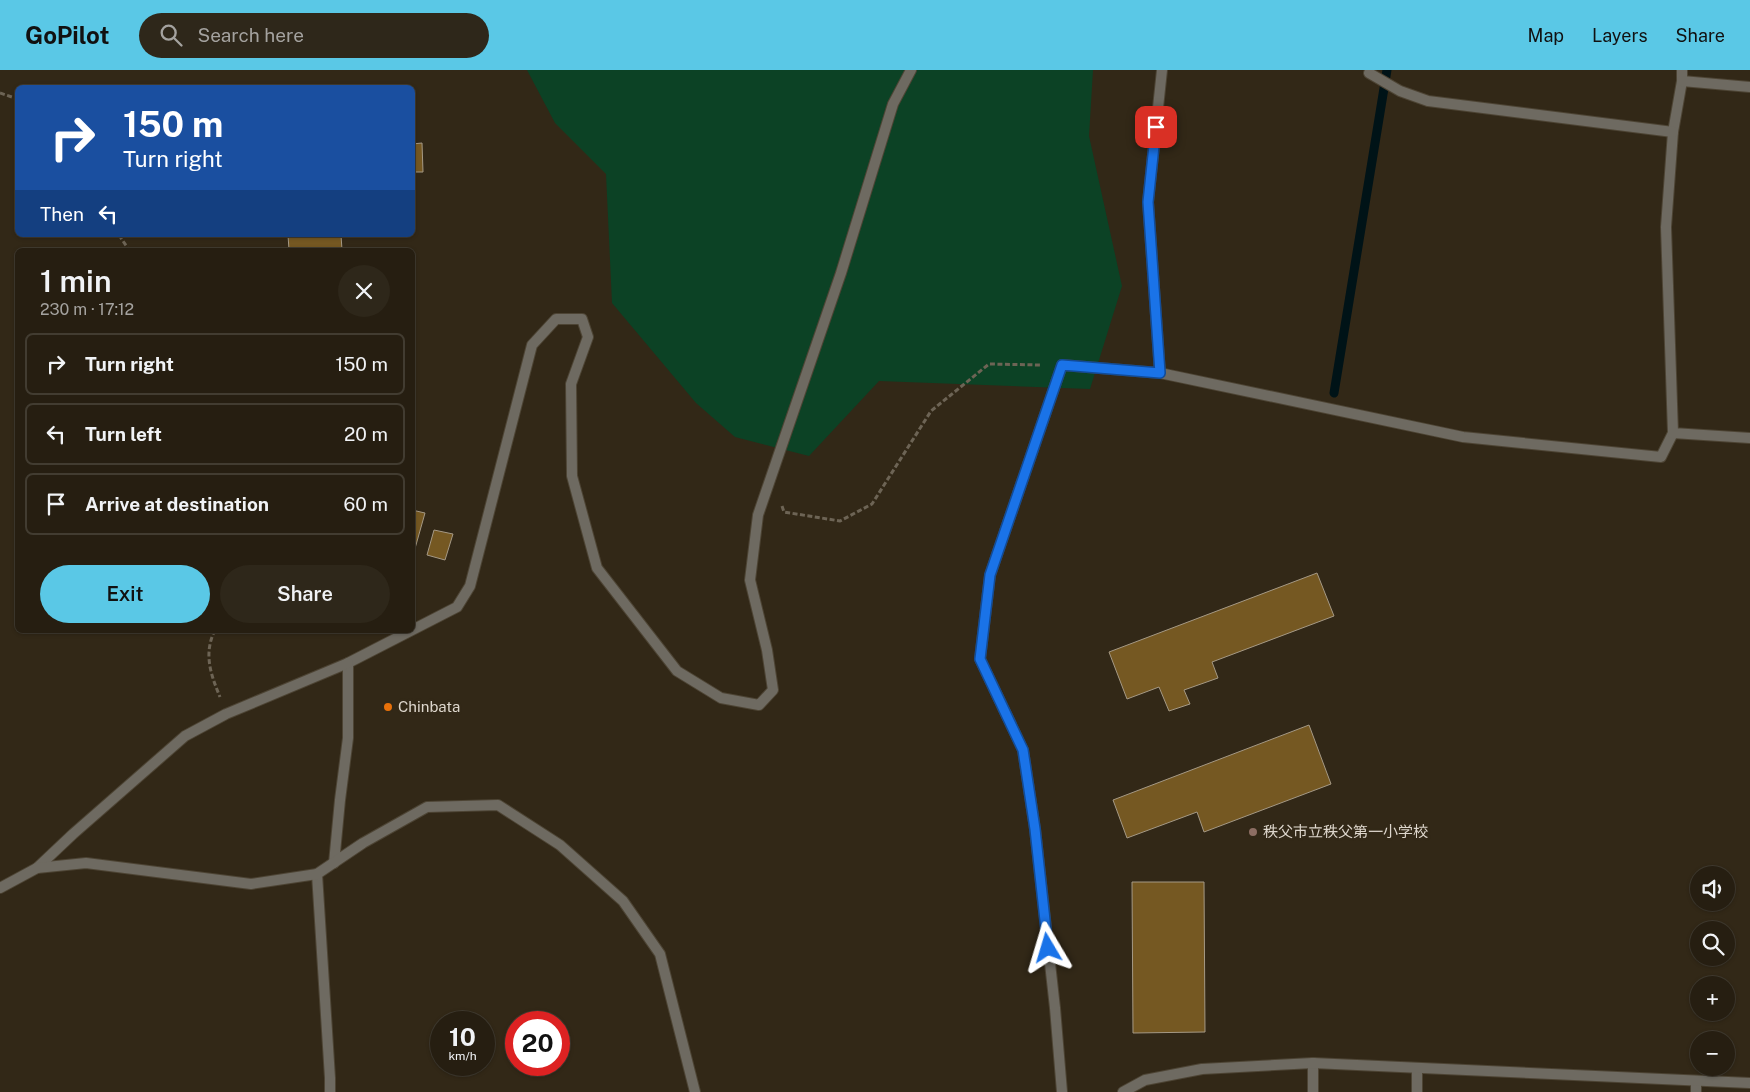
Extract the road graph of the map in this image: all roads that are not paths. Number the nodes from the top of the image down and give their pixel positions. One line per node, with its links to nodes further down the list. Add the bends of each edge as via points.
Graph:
1 (911, 70): 11 (street, via 893,104 841,273 758,515 750,580 773,690 759,705 721,698 677,671 597,568 572,476 571,384 588,336 582,319 556,319 532,345 470,586 457,607)
2 (1162, 70): 8 (street, via 1148,202)
3 (1682, 70): 5 (street)
4 (1367, 71): 7 (street, via 1400,91 1428,101)
5 (1682, 82): 6 (street); 7 (street)
6 (1750, 87)
7 (1672, 132): 9 (street, via 1666,227)
8 (1160, 373): 9 (street, via 1463,437 1661,457); 24 (street, via 1062,365 990,575 980,659 1023,750 1035,829)
9 (1673, 433): 10 (street)
10 (1750, 438)
11 (415, 629)
12 (406, 633): 13 (street)
13 (348, 663): 14 (street, via 348,738); 15 (street, via 226,714 186,736)
14 (334, 863): 16 (street); 23 (street, via 427,807 498,805 560,845 623,901 660,954)
15 (37, 868): 16 (street, via 86,863 250,884); 17 (street)
16 (317, 874): 22 (street)
17 (0, 888)
18 (1312, 1063): 19 (street); 25 (street, via 1202,1068 1145,1080); 26 (street)
19 (1417, 1068): 20 (street); 27 (street)
20 (1696, 1081): 21 (street); 28 (street)
21 (1750, 1083)
22 (330, 1092)
23 (694, 1092)
24 (1062, 1092)
25 (1123, 1092)
26 (1312, 1092)
27 (1417, 1092)
28 (1696, 1092)

